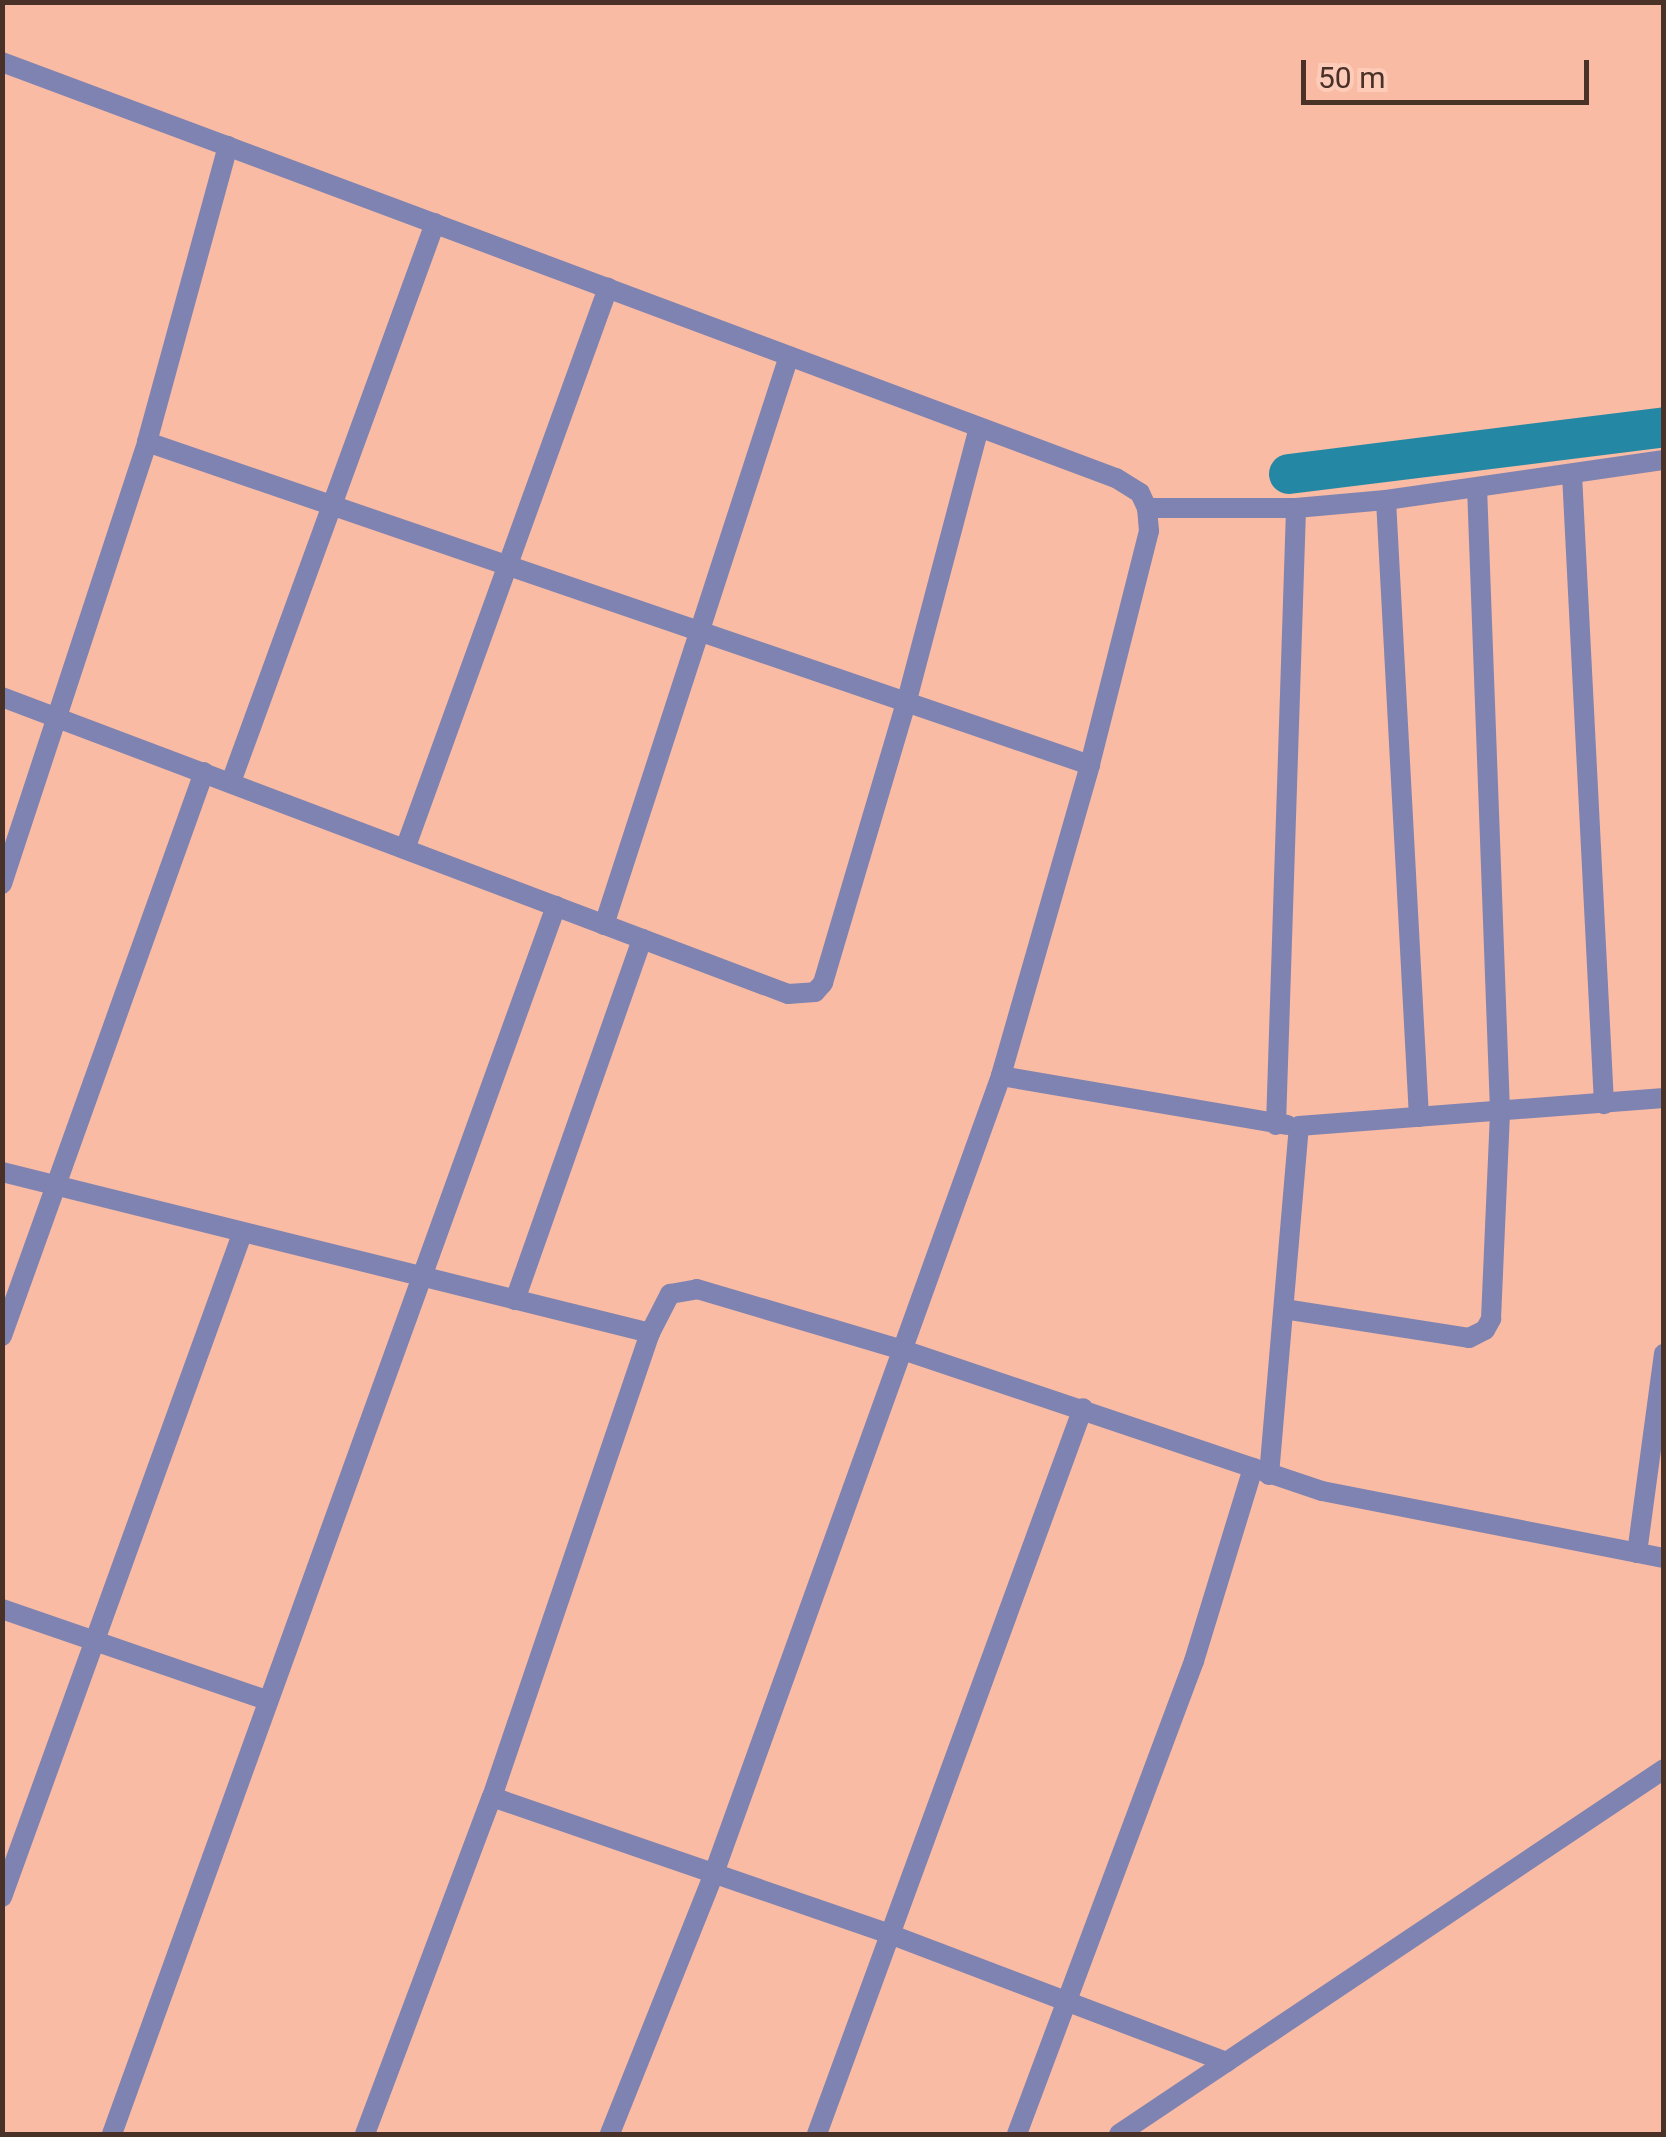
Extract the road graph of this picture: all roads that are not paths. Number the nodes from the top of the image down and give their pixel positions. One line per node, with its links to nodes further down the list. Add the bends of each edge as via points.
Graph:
1 (2, 62): 2 (street)
2 (228, 146): 3 (street); 7 (street)
3 (435, 224): 4 (street); 12 (street)
4 (608, 288): 5 (street); 15 (street)
5 (789, 356): 6 (street); 16 (street)
6 (980, 427): 13 (street, via 1116,478 1140,493); 18 (street)
7 (147, 442): 12 (street); 19 (street)
8 (1664, 460): 9 (street)
9 (1572, 474): 10 (street); 30 (street)
10 (1477, 488): 11 (street); 31 (street)
11 (1386, 500): 14 (street); 32 (street)
12 (333, 508): 15 (street); 22 (street)
13 (1148, 508): 14 (street); 20 (street, via 1149,531)
14 (1296, 508): 33 (street)
15 (507, 566): 16 (street); 23 (street)
16 (702, 631): 18 (street); 26 (street)
17 (2, 697): 19 (street)
18 (907, 700): 20 (street); 27 (street, via 815,992 788,994)
19 (59, 719): 21 (street); 24 (street)
20 (1090, 765): 28 (street)
21 (204, 772): 22 (street); 36 (street)
22 (232, 782): 23 (street)
23 (405, 848): 25 (street)
24 (2, 884)
25 (556, 906): 26 (street); 38 (street)
26 (604, 925): 27 (street)
27 (642, 939): 39 (street)
28 (1001, 1076): 33 (street); 43 (street)
29 (1664, 1098): 30 (street)
30 (1604, 1104): 31 (street)
31 (1500, 1111): 32 (street); 40 (street, via 1492,1310 1485,1330 1468,1338)
32 (1419, 1117): 34 (street)
33 (1276, 1125): 34 (street)
34 (1299, 1126): 40 (street)
35 (2, 1172): 36 (street)
36 (54, 1186): 37 (street); 42 (street)
37 (242, 1234): 38 (street); 50 (street)
38 (421, 1278): 39 (street); 51 (street)
39 (515, 1300): 41 (street)
40 (1284, 1309): 46 (street)
41 (650, 1333): 43 (street, via 670,1294 697,1288); 53 (street)
42 (2, 1336)
43 (903, 1350): 45 (street); 54 (street)
44 (1664, 1354): 47 (street)
45 (1083, 1408): 46 (street); 56 (street)
46 (1261, 1471): 47 (street, via 1322,1492); 57 (street)
47 (1638, 1553): 48 (street)
48 (1664, 1558)
49 (2, 1609): 50 (street)
50 (98, 1641): 51 (street); 55 (street)
51 (267, 1700): 59 (street)
52 (1664, 1769): 58 (street)
53 (492, 1796): 54 (street); 60 (street)
54 (713, 1876): 56 (street); 61 (street)
55 (2, 1897)
56 (892, 1935): 57 (street); 62 (street)
57 (1066, 2004): 58 (street); 63 (street)
58 (1227, 2062): 64 (street)
59 (112, 2134)
60 (365, 2134)
61 (610, 2134)
62 (817, 2134)
63 (1017, 2134)
64 (1119, 2134)

